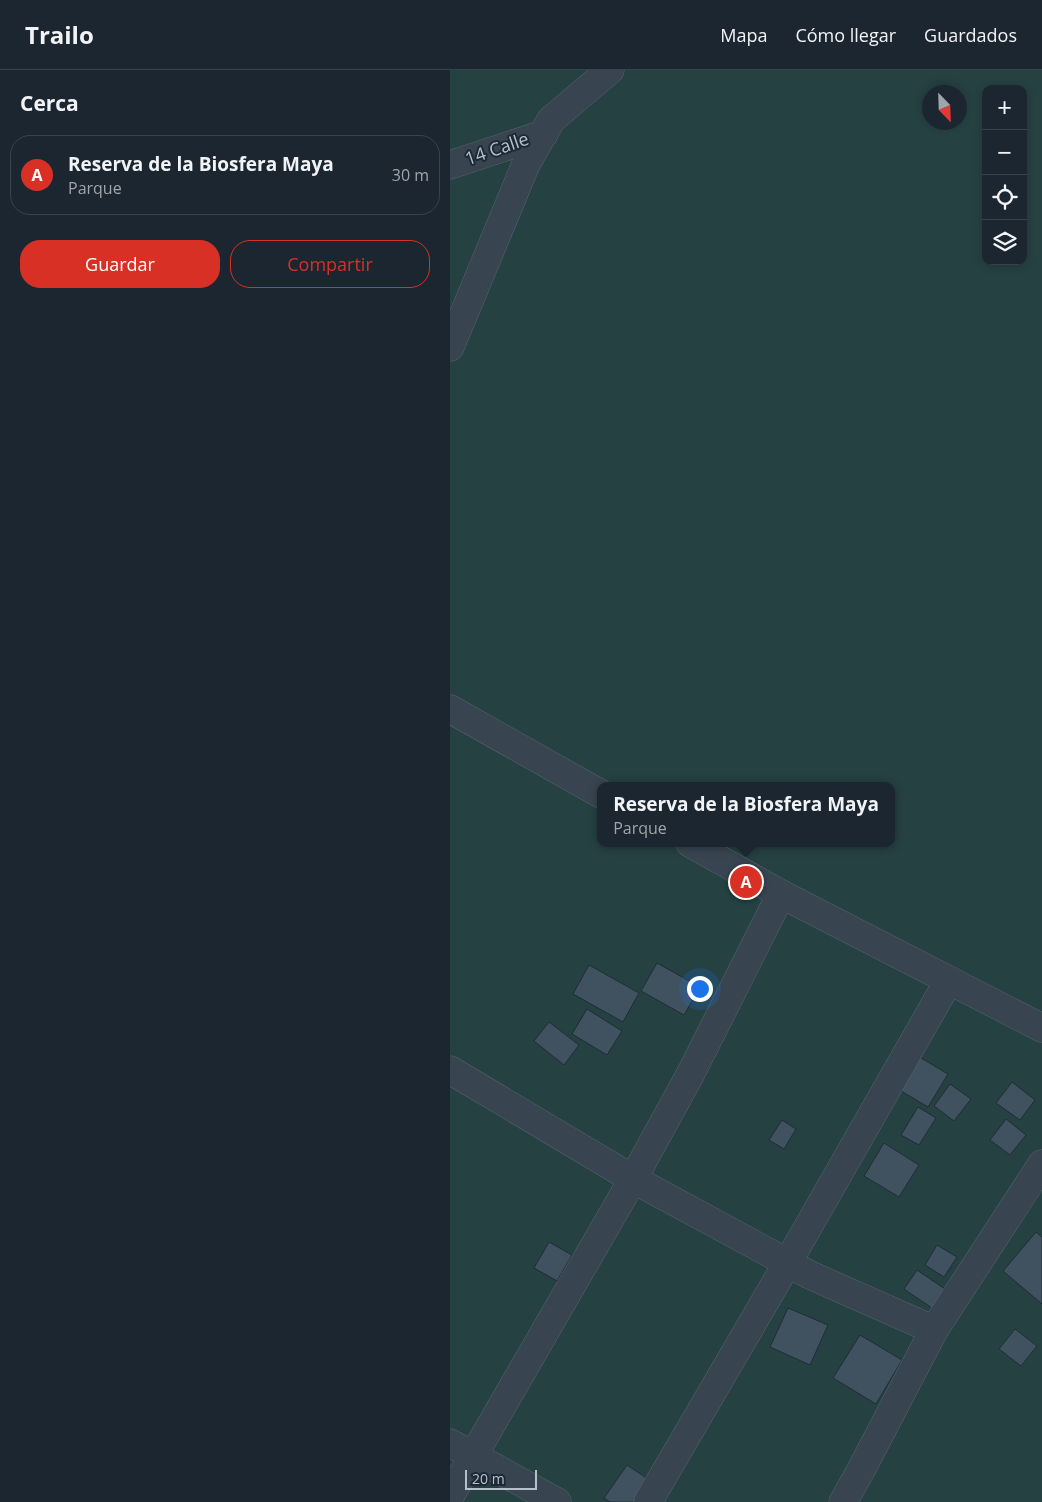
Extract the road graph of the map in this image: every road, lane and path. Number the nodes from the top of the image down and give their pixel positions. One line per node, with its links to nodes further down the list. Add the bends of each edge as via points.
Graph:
1 (610, 70): 2 (street, via 551,120)
2 (544, 134): 3 (street, 14 Calle); 4 (street, via 526,164)
3 (450, 165)
4 (450, 347)
5 (450, 709): 6 (street)
6 (597, 792)
7 (697, 847): 8 (street)
8 (781, 894): 9 (street); 13 (street, via 691,1073)
9 (949, 980): 10 (street); 14 (street)
10 (1042, 1028)
11 (450, 1070): 13 (street)
12 (1042, 1164): 15 (street)
13 (633, 1179): 14 (street); 16 (street)
14 (788, 1262): 15 (street); 19 (street)
15 (934, 1330): 20 (street)
16 (462, 1450): 17 (street); 18 (street)
17 (450, 1496)
18 (557, 1502)
19 (648, 1502)
20 (843, 1502)

